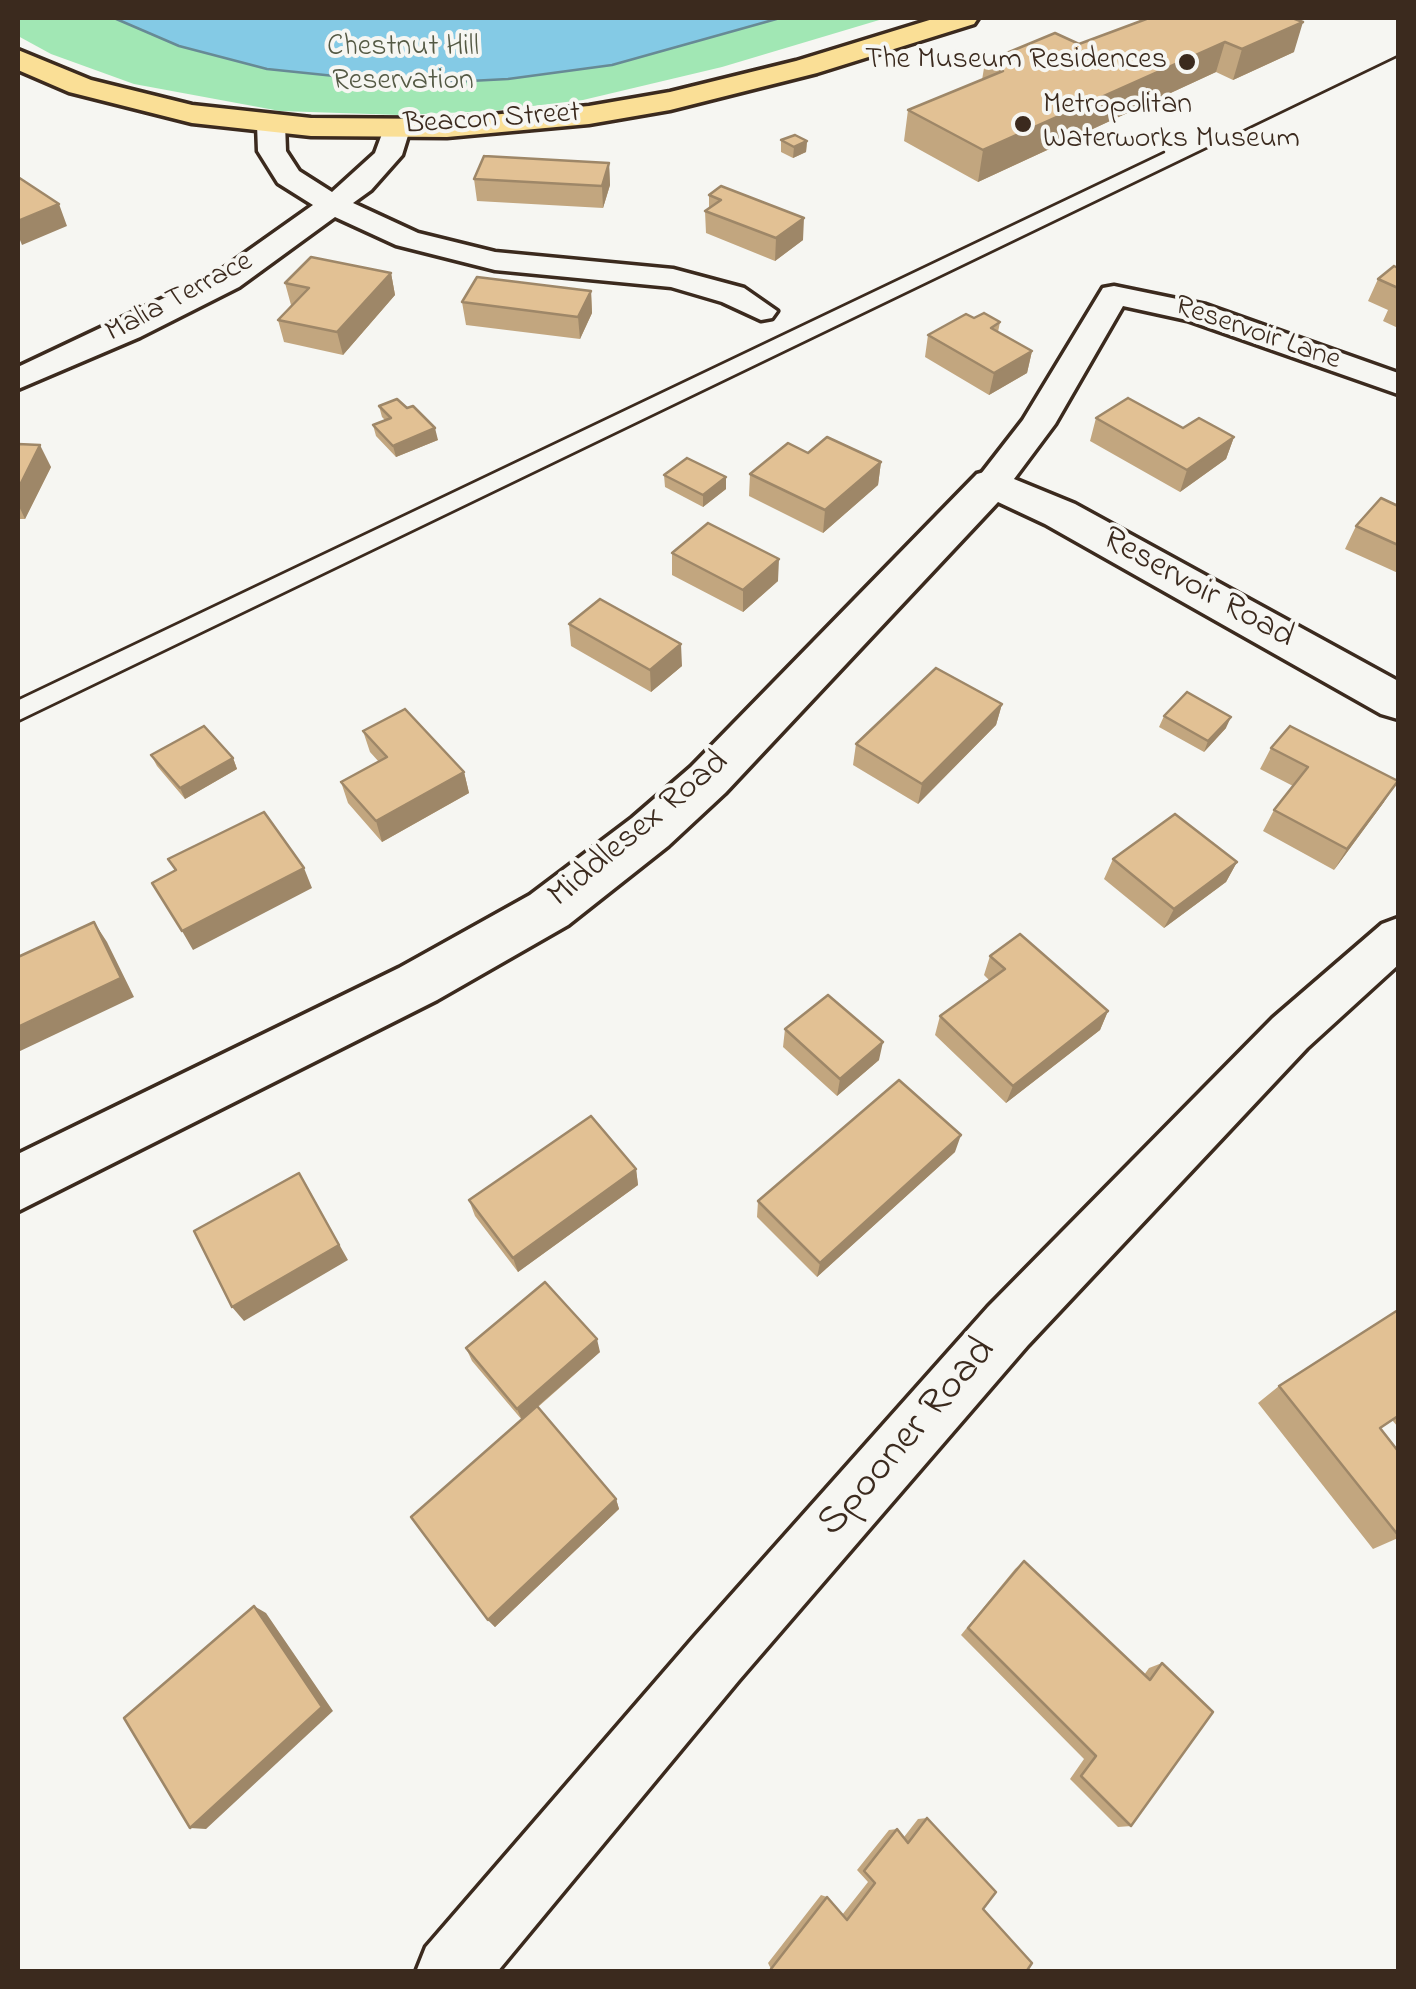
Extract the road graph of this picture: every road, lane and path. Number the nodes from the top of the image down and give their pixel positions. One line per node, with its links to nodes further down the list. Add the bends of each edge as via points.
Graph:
1 (964, 18): 4 (main road, Beacon Street, via 670,101 541,121)
2 (18, 60): 3 (main road, Beacon Street, via 118,98)
3 (271, 124): 4 (main road, Beacon Street); 5 (street, via 276,164)
4 (396, 128): 5 (street, via 378,168)
5 (335, 206): 7 (street, via 452,252 673,278 733,295); 8 (street, Malia Terrace, via 228,280)
6 (1114, 295): 9 (street, Reservoir Lane, via 1195,312); 10 (street, Middlesex Road, via 1038,424)
7 (761, 311)
8 (18, 379)
9 (1398, 384)
10 (992, 483): 11 (street, Reservoir Road); 13 (street, Middlesex Road, via 708,780 549,910 418,984)
11 (1398, 702)
12 (1398, 936): 14 (street, Spooner Road, via 1290,1033 1008,1326)
13 (18, 1184)
14 (452, 1972)

